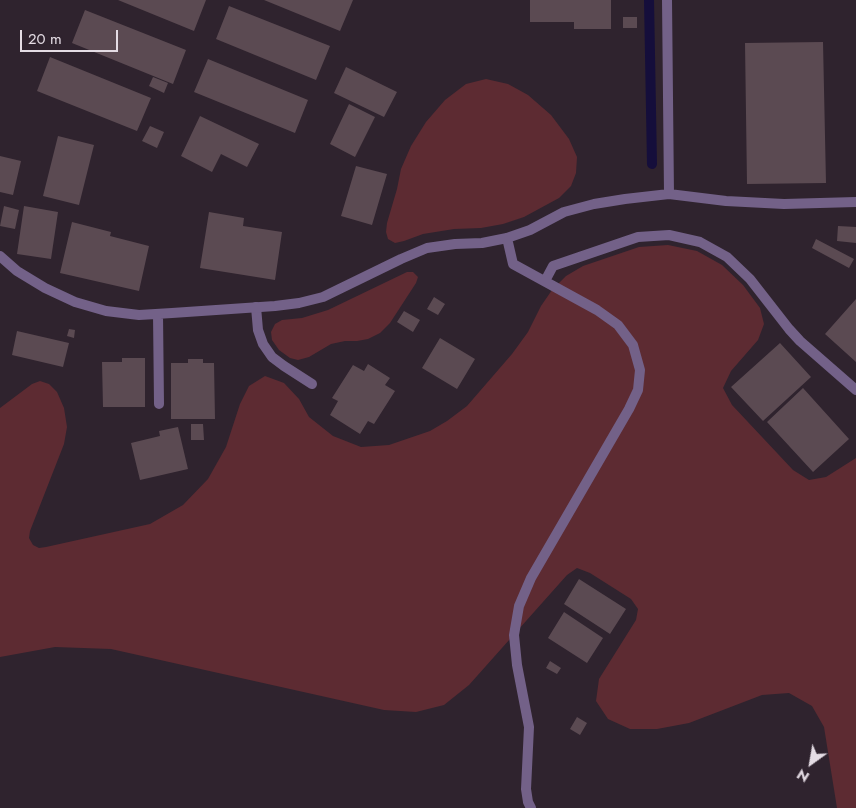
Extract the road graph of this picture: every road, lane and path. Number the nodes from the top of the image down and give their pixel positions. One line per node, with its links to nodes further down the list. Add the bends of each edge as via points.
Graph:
1 (667, 0): 2 (street)
2 (669, 194): 3 (street, via 784,204); 4 (street, via 625,198 564,212)
3 (856, 202)
4 (507, 238): 6 (street, via 513,264); 7 (street, via 427,248 323,296 300,303)
5 (0, 256): 8 (street, via 17,271 75,302 106,311)
6 (545, 281): 10 (street, via 553,266 638,237 669,235 700,242 727,257 750,278 795,335); 12 (street, via 618,324 633,345 640,370 638,390 629,408 531,578 519,606 514,636 529,727 526,789)
7 (256, 307): 8 (street); 9 (street, via 258,330 272,357)
8 (158, 314): 11 (street)
9 (312, 384)
10 (856, 390)
11 (159, 404)
12 (531, 808)

